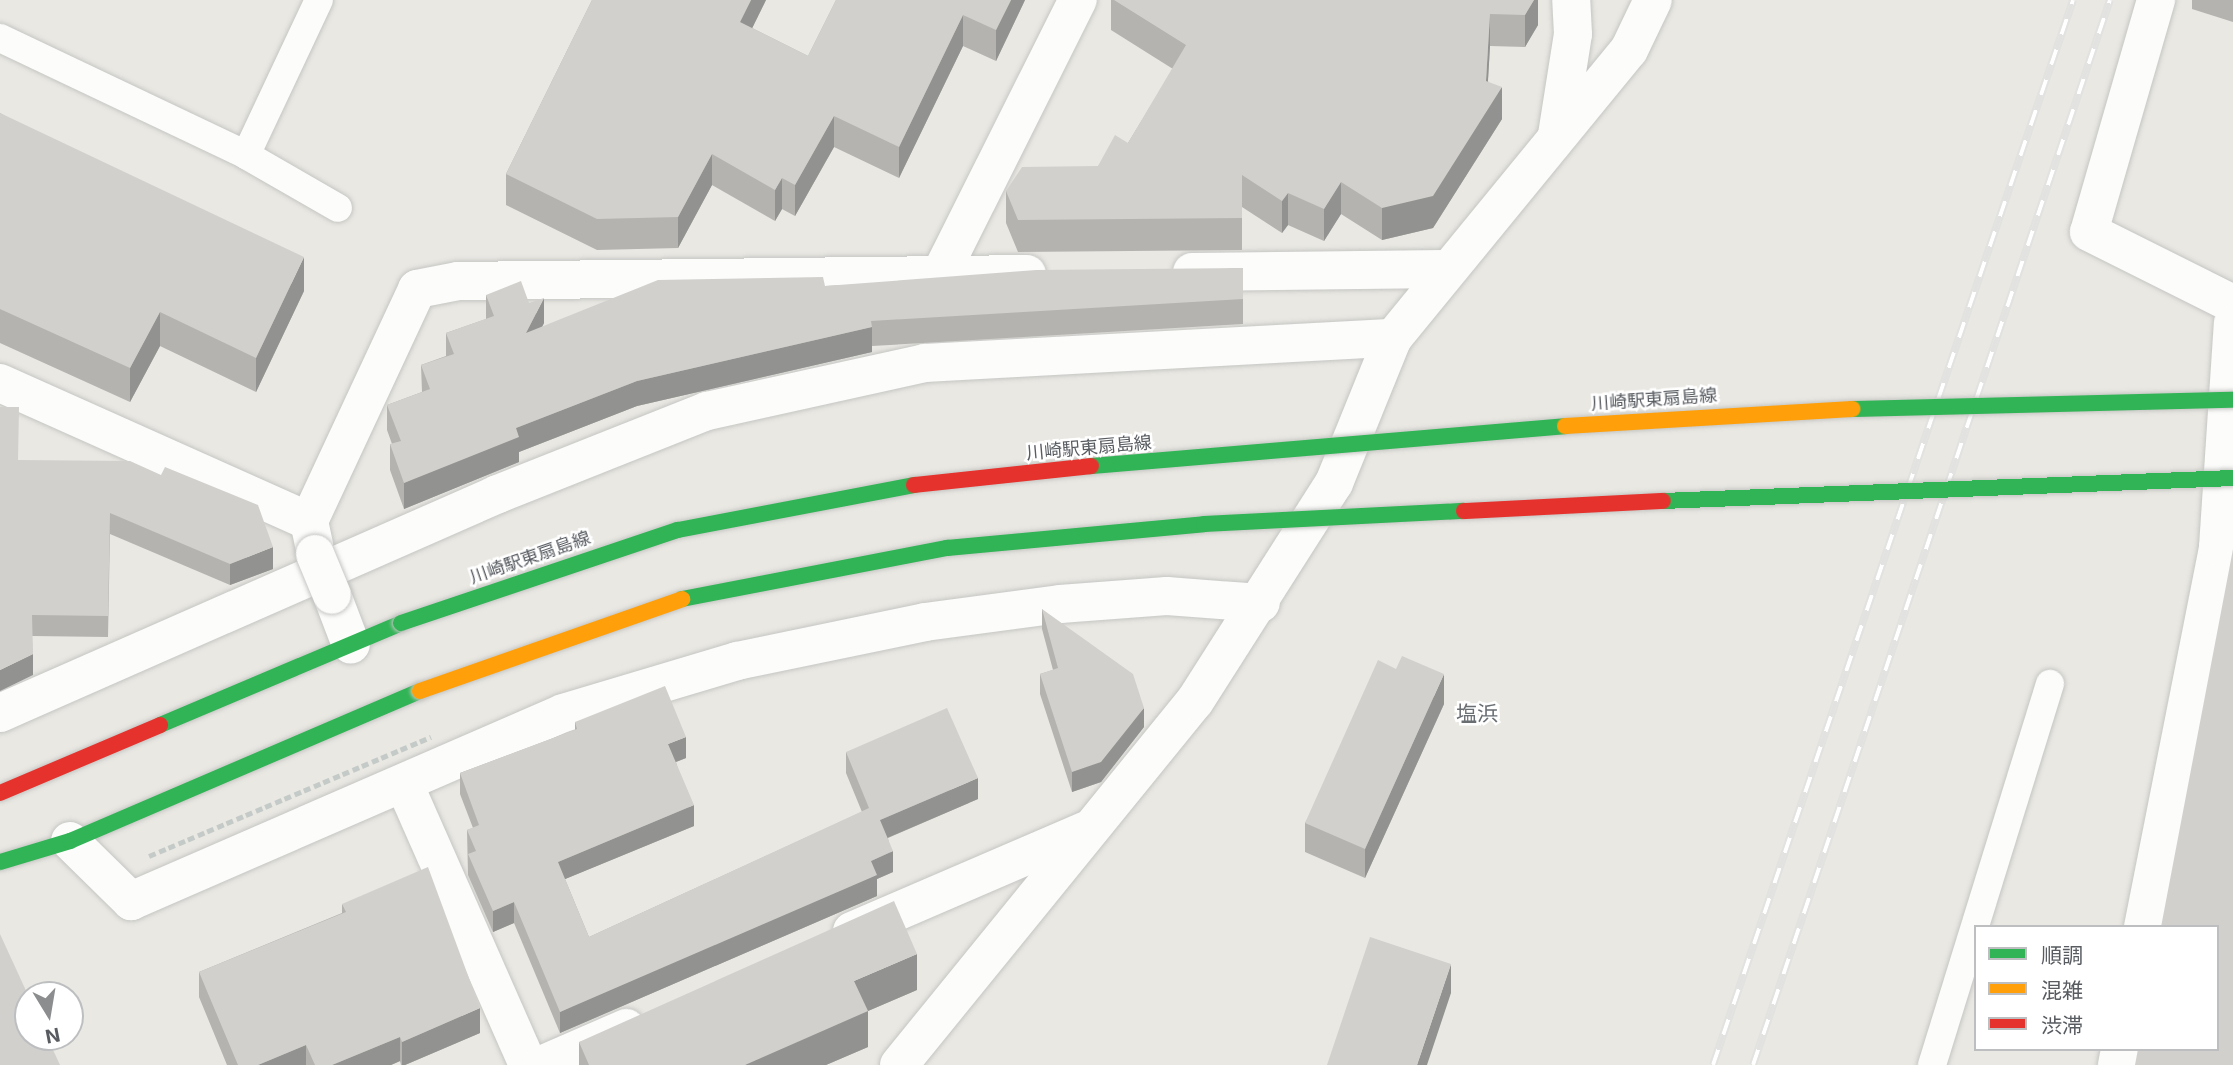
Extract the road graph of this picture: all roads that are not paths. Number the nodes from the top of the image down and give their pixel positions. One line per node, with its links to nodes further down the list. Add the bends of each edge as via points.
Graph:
1 (319, 0): 8 (lane)
2 (1078, 0): 13 (street)
3 (1571, 0): 7 (street, via 1573,34)
4 (1653, 0): 7 (street, via 1629,50)
5 (2156, 0): 14 (street, via 2089,232)
6 (0, 38): 8 (lane)
7 (1557, 135): 10 (street)
8 (246, 155): 9 (lane)
9 (338, 208)
10 (1445, 269): 11 (street); 16 (street)
11 (1158, 273)
12 (1063, 274): 13 (street)
13 (940, 275): 20 (street, via 458,281 417,289)
14 (2233, 304)
15 (2233, 324): 31 (street, via 2218,547)
16 (1393, 338): 21 (street, via 1334,483); 24 (street, via 925,363 706,411 498,494)
17 (0, 383): 20 (street)
18 (2233, 400): 22 (highway, 川崎駅東扇島線, bridge, via 2152,397 1689,415 951,478 678,530 401,623)
19 (2233, 478): 28 (highway, bridge, via 2140,477 1219,523 947,548 686,598 420,691)
20 (312, 538): 22 (street, bridge)
21 (1261, 603): 25 (street, via 1167,596 1060,604 925,622 737,661 563,713); 27 (street, via 1195,701)
22 (351, 645): 26 (highway, 川崎駅東扇島線)
23 (2050, 684): 30 (lane)
24 (0, 713)
25 (405, 786): 28 (street, via 131,901); 35 (street)
26 (0, 793)
27 (1091, 828): 33 (street); 37 (street)
28 (70, 841): 29 (highway)
29 (0, 862)
30 (1975, 925)
31 (2143, 925)
32 (1974, 929): 38 (lane)
33 (823, 944)
34 (657, 1015): 36 (street)
35 (528, 1065)
36 (541, 1065)
37 (899, 1065)
38 (1932, 1065)

